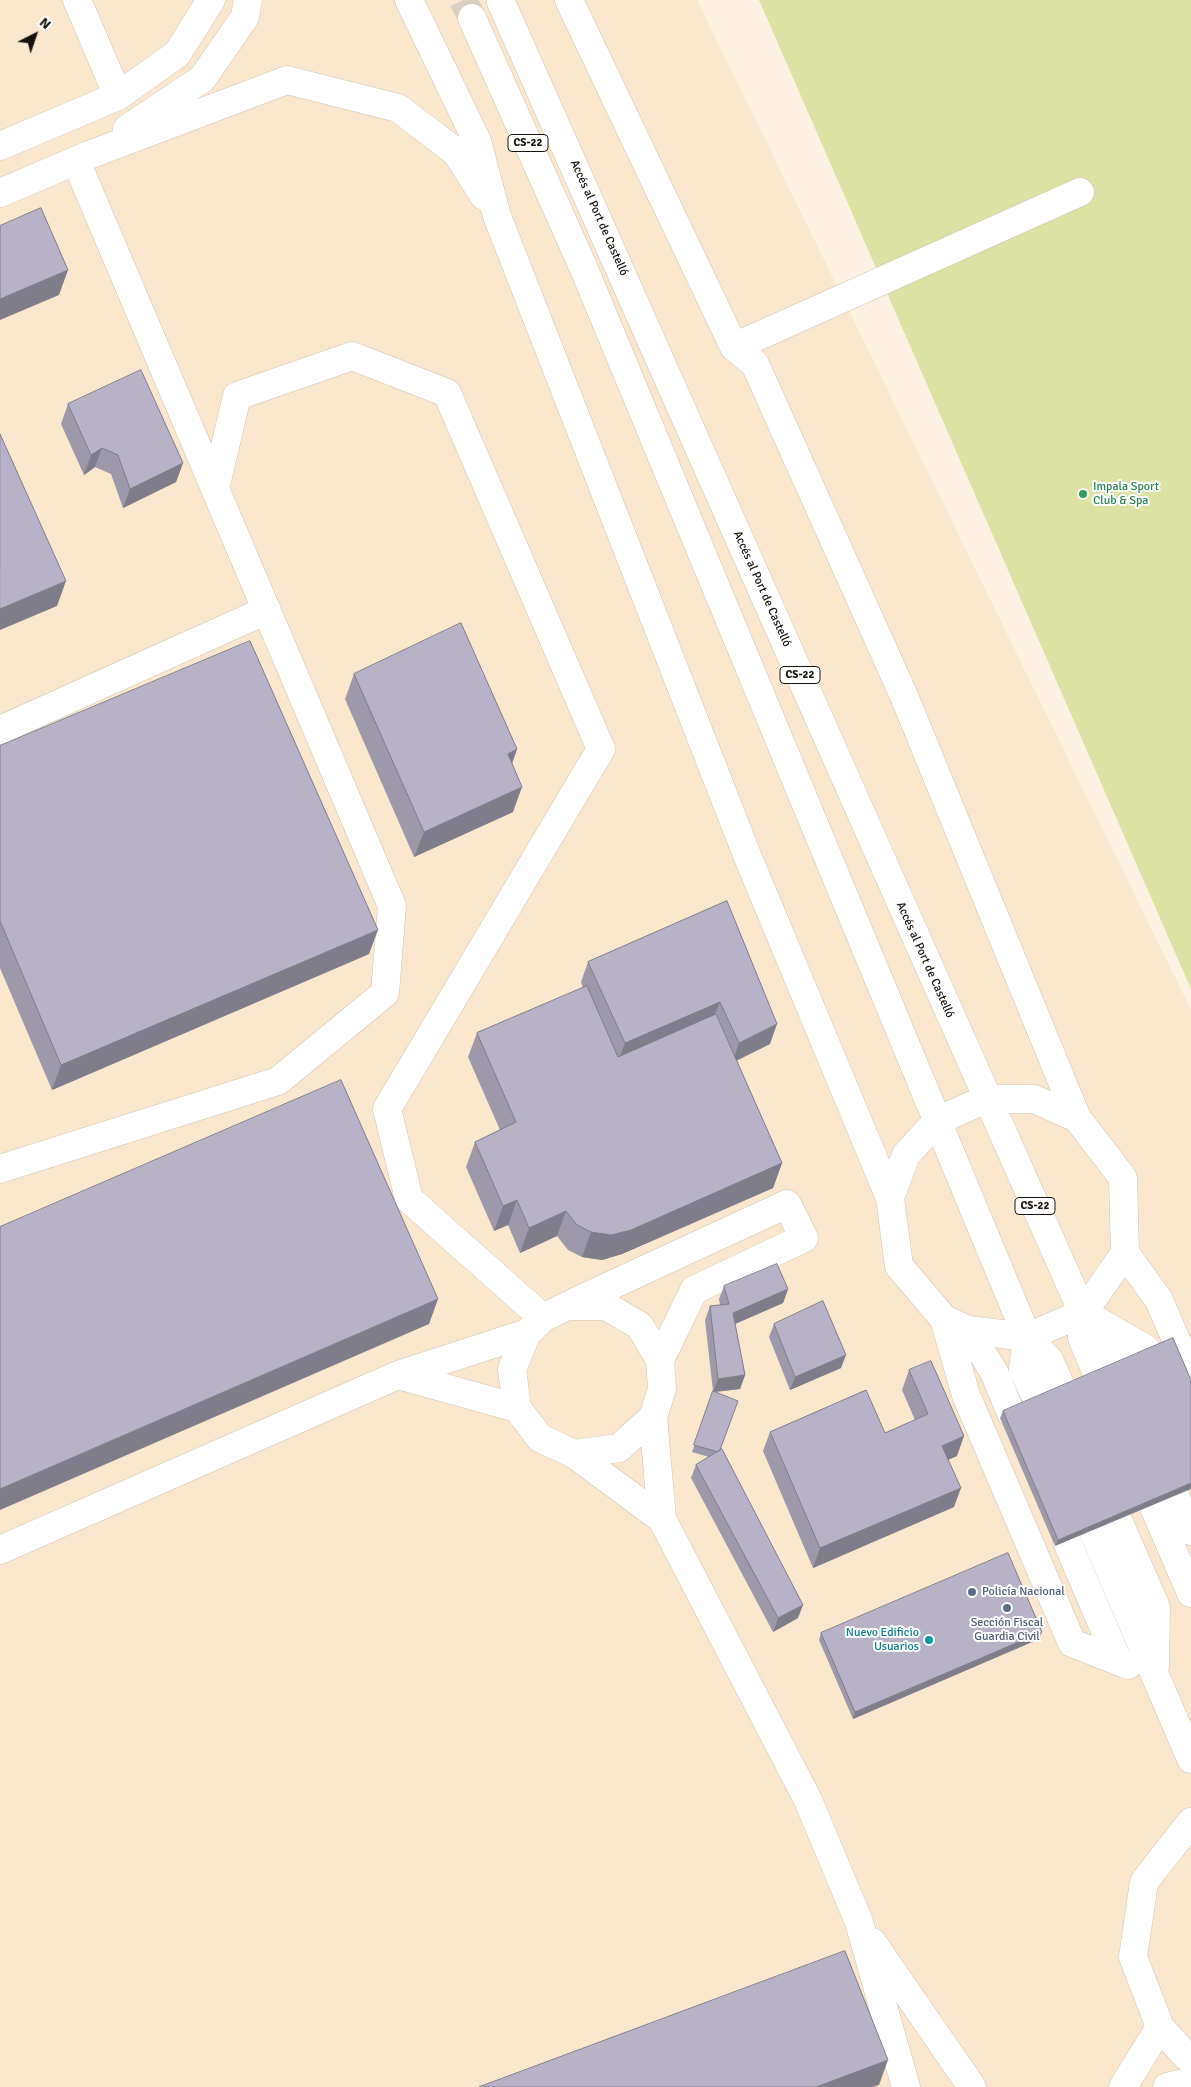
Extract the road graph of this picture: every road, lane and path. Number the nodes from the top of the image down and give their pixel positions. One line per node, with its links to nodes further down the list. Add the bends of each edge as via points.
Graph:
1 (76, 0): 8 (main road)
2 (211, 0): 8 (main road, via 177,54)
3 (248, 0): 10 (main road, via 245,17 202,79)
4 (409, 0): 13 (main road, via 477,141)
5 (568, 0): 14 (main road)
6 (501, 2): 18 (main road, Accés al Port de Castelló / CS-22, via 614,251)
7 (472, 18): 20 (main road, CS-22, via 584,269)
8 (118, 96): 9 (main road)
9 (0, 146)
10 (82, 158): 12 (main road); 13 (main road, via 287,80 398,108 456,152); 15 (main road)
11 (1080, 192): 14 (main road)
12 (0, 193)
13 (497, 216): 22 (main road, via 747,856)
14 (734, 348): 19 (main road, via 755,364 900,687)
15 (215, 488): 16 (main road); 27 (main road, via 237,396 352,356 447,393 601,749 388,1108 409,1199)
16 (267, 610): 17 (main road); 21 (main road, via 392,906 385,993 278,1081)
17 (0, 730)
18 (986, 1099): 19 (main road, via 1034,1099); 20 (main road); 25 (main road, Accés al Port de Castelló / CS-22)
19 (1077, 1118): 23 (main road, via 1123,1178)
20 (937, 1121): 22 (main road, via 906,1155); 29 (main road, CS-22)
21 (0, 1168)
22 (890, 1198): 26 (main road, via 899,1266)
23 (1125, 1253): 25 (main road); 34 (main road, via 1159,1300)
24 (567, 1306): 27 (main road); 31 (main road, via 606,1306 615,1311 640,1326); 31 (main road, via 787,1204 804,1238 694,1290)
25 (1083, 1313): 29 (main road); 30 (main road, via 1146,1349); 32 (main road, via 1082,1338)
26 (944, 1318): 28 (main road); 48 (main road, via 966,1395 1072,1643)
27 (535, 1326): 33 (main road); 37 (main road, via 512,1369)
28 (968, 1330): 29 (main road); 38 (main road, via 994,1372)
29 (1027, 1337): 35 (main road, via 1049,1360); 36 (main road, via 1023,1369)
30 (1149, 1355)
31 (660, 1360): 39 (main road, via 662,1389)
32 (1109, 1372)
33 (398, 1374): 37 (main road); 46 (main road)
34 (1191, 1375)
35 (1063, 1391)
36 (1038, 1402)
37 (517, 1408): 40 (main road, via 540,1438)
38 (1012, 1413)
39 (652, 1418): 40 (main road, via 619,1448); 41 (main road)
40 (574, 1454): 41 (main road)
41 (662, 1519): 52 (main road, via 808,1800)
42 (1118, 1520): 49 (main road, via 1156,1607)
43 (1093, 1531): 49 (main road)
44 (1191, 1531): 47 (main road, via 1164,1500)
45 (1066, 1542): 48 (main road)
46 (0, 1550)
47 (1191, 1592)
48 (1118, 1660): 49 (main road)
49 (1155, 1675): 50 (main road)
50 (1191, 1759)
51 (1191, 1823): 53 (main road, via 1144,1882 1133,1957)
52 (859, 1922): 56 (main road); 57 (main road)
53 (1160, 2027): 54 (main road); 58 (main road)
54 (1191, 2058)
55 (1191, 2081): 59 (main road)
56 (906, 2087)
57 (972, 2087)
58 (1123, 2087)
59 (1167, 2087)

